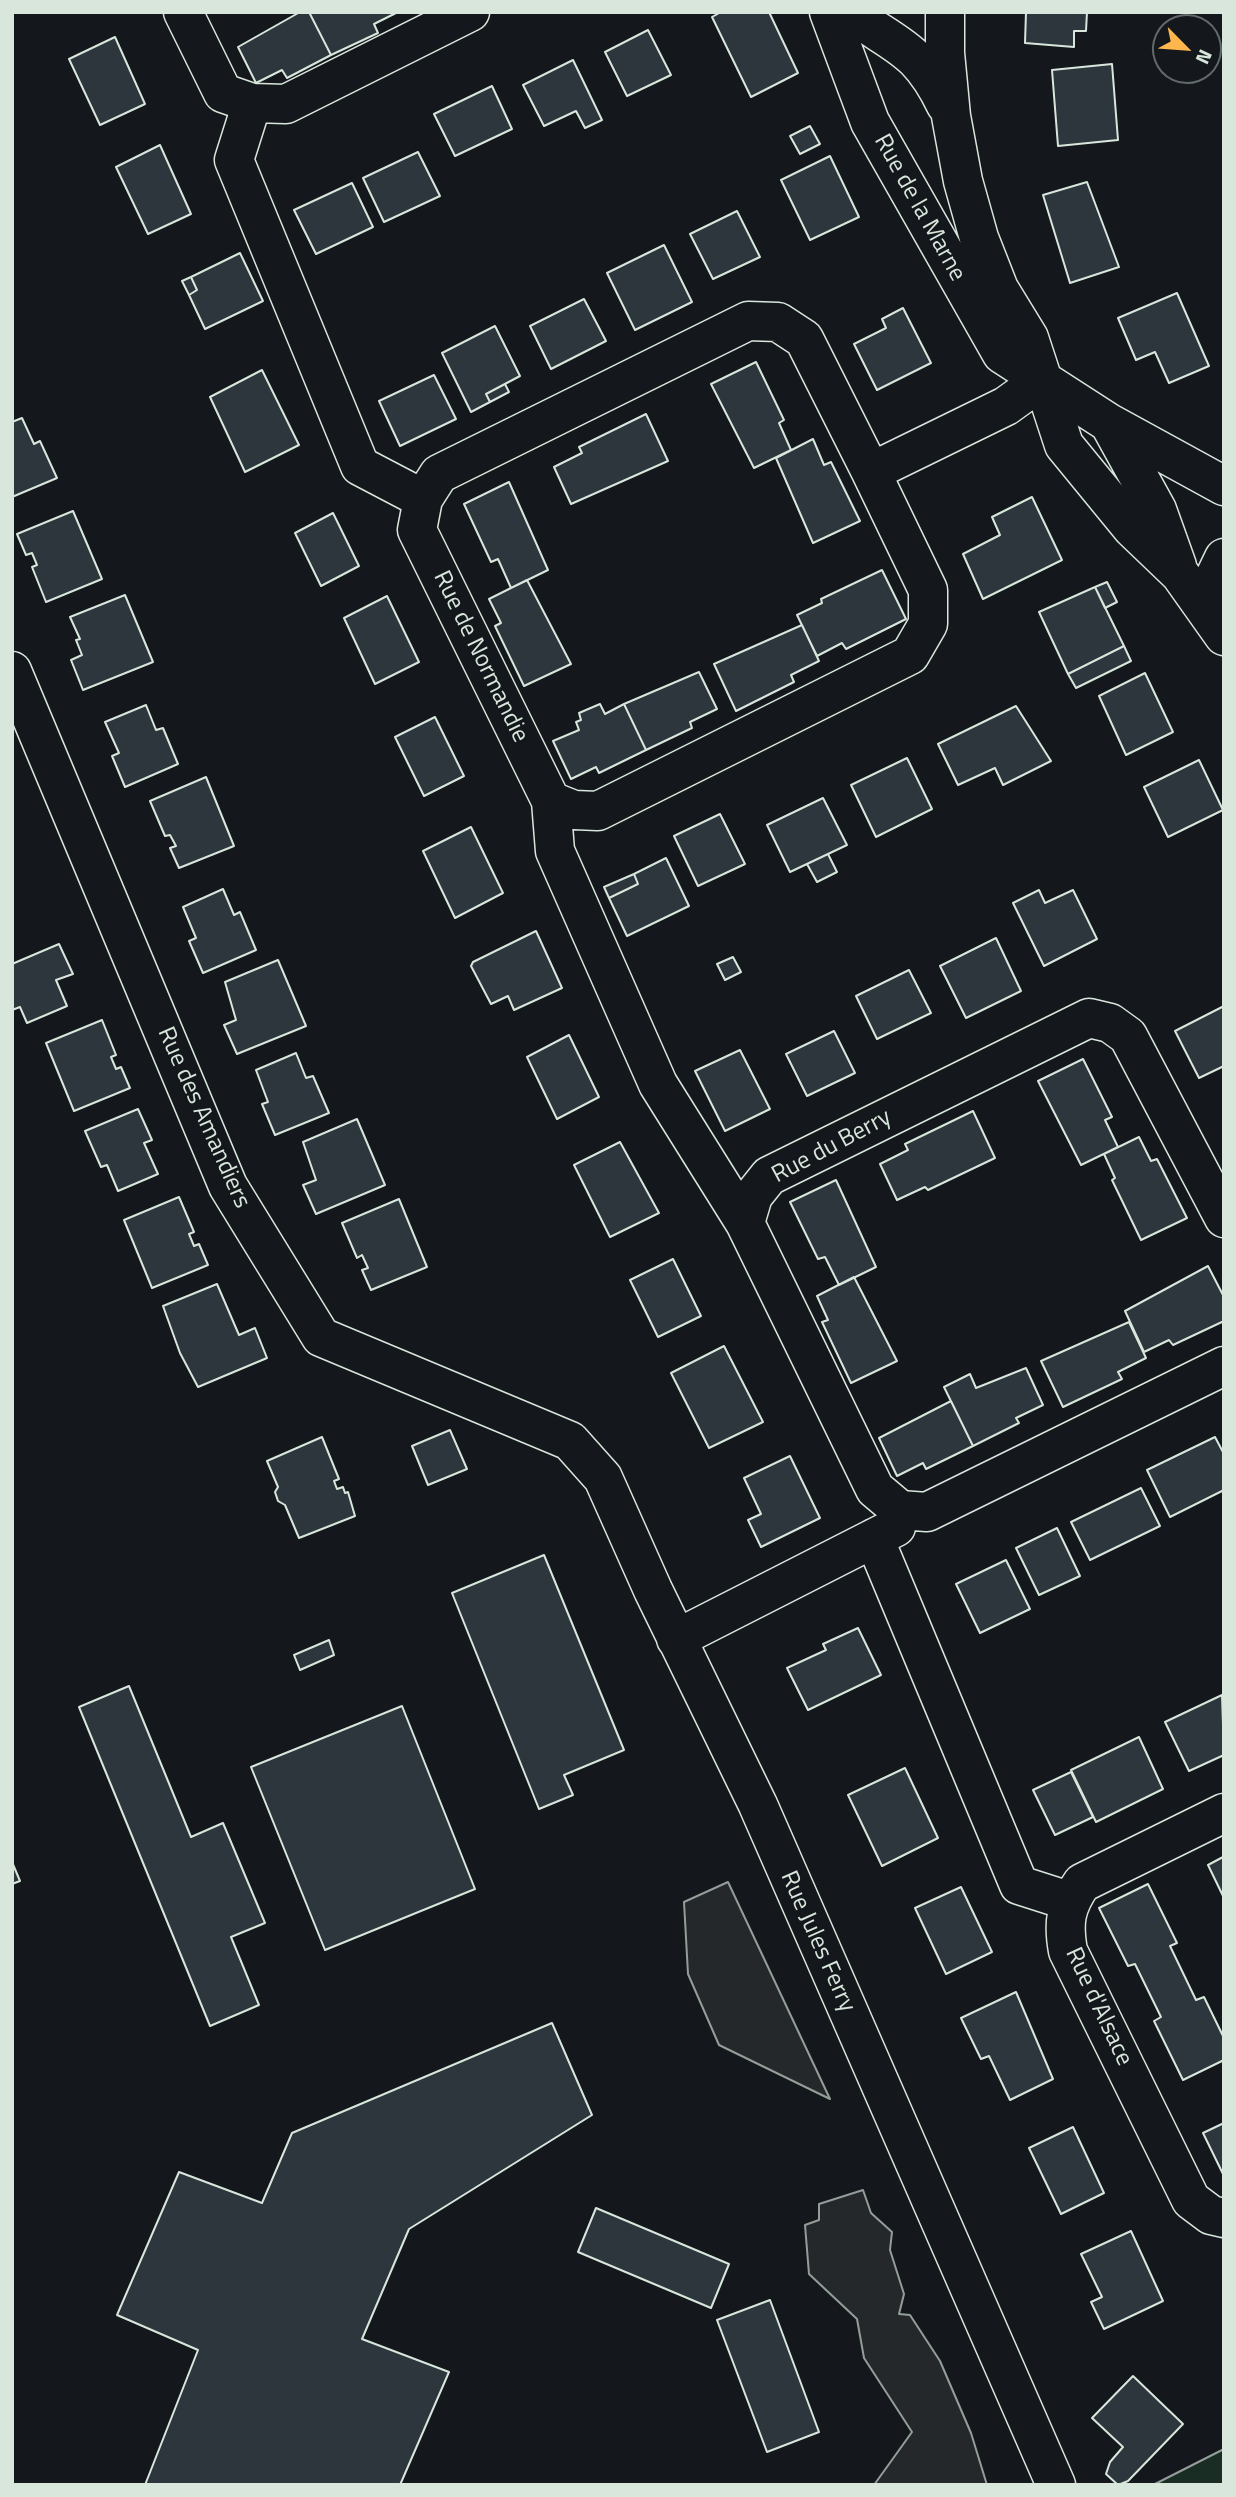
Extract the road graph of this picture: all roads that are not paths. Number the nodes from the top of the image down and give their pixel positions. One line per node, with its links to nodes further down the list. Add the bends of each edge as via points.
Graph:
1 (183, 12): 8 (street, via 223,93)
2 (470, 12): 8 (street, via 286,104)
3 (829, 12): 7 (street, Rue de la Marne)
4 (849, 12): 6 (street)
5 (945, 12): 9 (street)
6 (892, 24): 7 (street); 9 (street, via 931,74)
7 (852, 70): 10 (street, Rue de la Marne, via 870,122 1002,354)
8 (252, 103): 14 (street, via 234,160 360,466)
9 (951, 116): 10 (street, via 979,238 999,289 1030,338)
10 (1042, 380): 11 (street, Rue de la Marne); 12 (street, via 1006,406); 16 (street, via 1064,445 1132,528)
11 (1109, 423): 13 (street, Rue de la Marne); 16 (street, via 1157,510)
12 (871, 472): 14 (street, Rue de Normandie, via 804,339 778,322 748,321 439,474); 19 (street, Rue de Normandie, via 928,590 928,624 910,655 598,811 574,810)
13 (1224, 486)
14 (423, 499): 19 (street, Rue de Normandie, via 417,530)
15 (1224, 558): 17 (street, via 1208,591)
16 (1180, 574): 17 (street)
17 (1217, 626)
18 (12, 671): 24 (street, Rue des Amandiers, via 228,1186 321,1337)
19 (551, 801): 22 (street, via 555,850 658,1084)
20 (1211, 1159): 21 (street, Rue du Berry); 22 (street, Rue du Berry, via 1128,1037 1110,1023 1088,1018 769,1176 753,1196)
21 (1224, 1218)
22 (745, 1223): 25 (street, via 875,1489 900,1510)
23 (1224, 1366): 25 (street)
24 (539, 1429): 27 (street, Rue Jules Ferry, via 570,1441 603,1478)
25 (928, 1512): 26 (street)
26 (874, 1538): 27 (street); 29 (street, via 1019,1885)
27 (676, 1639): 31 (street, Rue Jules Ferry, via 758,1805)
28 (1224, 1813): 29 (street, via 1082,1883)
29 (1069, 1901): 30 (street, Rue d'Alsace, via 1064,1926 1068,1951 1191,2200 1211,2215)
30 (1224, 2218)
31 (1056, 2485)

